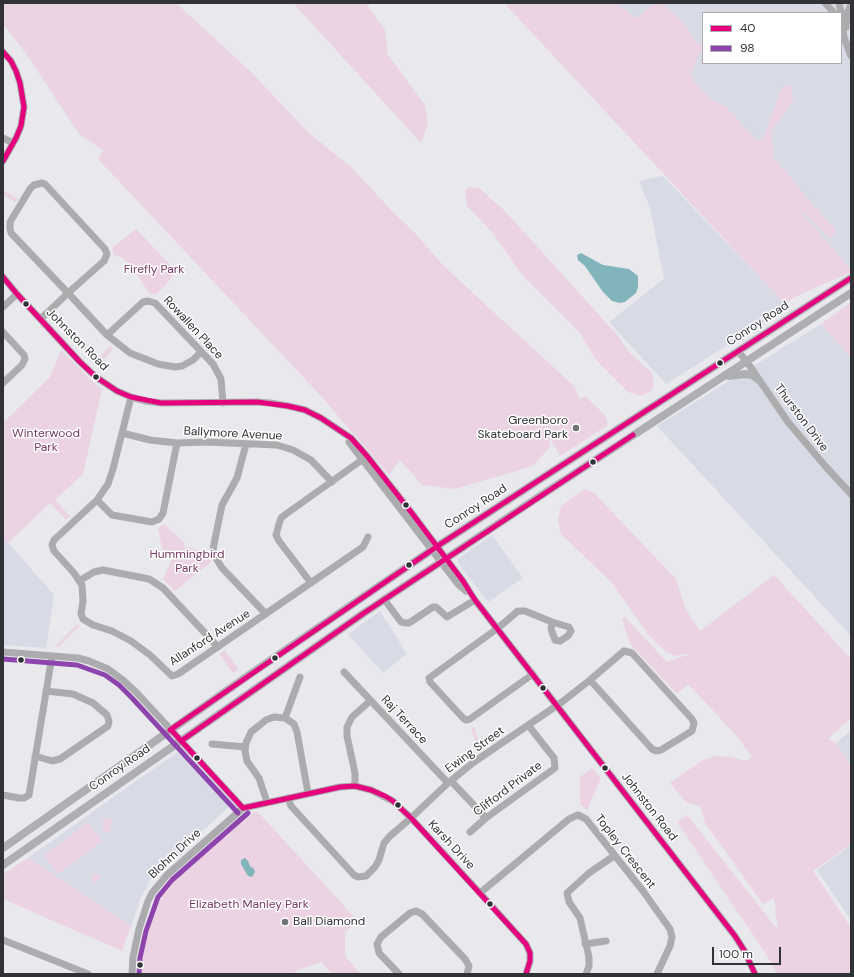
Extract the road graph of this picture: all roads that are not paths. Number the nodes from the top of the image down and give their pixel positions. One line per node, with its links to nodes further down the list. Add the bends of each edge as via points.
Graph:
1 (824, 3): 3 (street)
2 (851, 5): 6 (street, via 847,13)
3 (833, 12)
4 (842, 22): 6 (street)
5 (842, 32): 6 (street)
6 (844, 37): 8 (street)
7 (3, 52): 10 (street, via 16,71 24,107 21,126)
8 (851, 56)
9 (3, 138): 10 (street)
10 (13, 144): 11 (street)
11 (3, 161)
12 (3, 277): 16 (street, Johnston Road)
13 (851, 278): 21 (main road, Conroy Road)
14 (68, 293): 14 (street, via 104,261 107,254 45,184 37,183 30,189 10,222 11,233); 18 (street); 20 (street)
15 (851, 293): 23 (main road, Conroy Road)
16 (17, 294): 17 (street); 18 (street, Johnston Road)
17 (3, 306)
18 (40, 319): 27 (street, Johnston Road, via 96,377)
19 (3, 332): 26 (street, via 25,359)
20 (107, 335): 22 (street, via 130,353 158,364 182,366); 22 (street, Rowallen Place, via 143,302 151,301)
21 (738, 351): 23 (street, Thurston Drive); 37 (main road, Conroy Road)
22 (201, 352): 28 (street, Rowallen Place, via 219,374)
23 (747, 362): 24 (main road, Conroy Road); 25 (street, Thurston Drive)
24 (720, 379): 25 (main road, via 742,374 752,375); 38 (main road, Conroy Road)
25 (760, 380): 34 (street, Thurston Drive, via 788,422)
26 (3, 383)
27 (131, 397): 28 (street, Johnston Road, via 162,403); 29 (street, Allanford Avenue)
28 (223, 403): 32 (street, Johnston Road, via 257,402 311,412 334,426)
29 (122, 432): 30 (street, Ballymore Avenue, via 150,440); 35 (street, Allanford Avenue, via 110,478)
30 (177, 443): 31 (street, Ballymore Avenue); 35 (street, via 163,514 159,519 152,522 112,515)
31 (246, 444): 33 (street, Ballymore Avenue, via 277,445 294,450 311,460); 45 (street, via 237,478 222,506 214,550 222,568)
32 (365, 458): 33 (street); 37 (street, Johnston Road)
33 (332, 482): 40 (street, via 281,518 276,530 279,541)
34 (851, 494)
35 (97, 500): 39 (street, Allanford Avenue, via 52,542 54,551)
36 (368, 537): 40 (street, Allanford Avenue, via 363,547)
37 (435, 548): 38 (street, Johnston Road); 43 (main road, Conroy Road)
38 (443, 560): 41 (main road, Conroy Road); 42 (street, Johnston Road, via 458,584)
39 (79, 581): 48 (street, via 103,570 149,579 163,588); 48 (street, Allanford Avenue, via 83,590 83,619 131,641 172,676)
40 (311, 583): 45 (street, Allanford Avenue)
41 (384, 599): 42 (street, via 401,622 406,623 433,607 447,617); 44 (main road, Conroy Road)
42 (475, 600): 47 (street, Johnston Road)
43 (356, 602): 44 (main road); 60 (main road, Conroy Road)
44 (364, 613): 61 (main road, Conroy Road)
45 (266, 614): 48 (street, Allanford Avenue)
46 (552, 622): 47 (street, via 525,611 518,611)
47 (498, 628): 52 (street, Johnston Road); 52 (street, via 431,675 430,682 466,720)
48 (218, 647)
49 (3, 652): 50 (street)
50 (52, 656): 55 (street); 60 (street, via 78,658 108,669 124,680)
51 (344, 672): 56 (street, Raj Terrace)
52 (533, 674): 57 (street, Johnston Road)
53 (300, 677): 58 (street)
54 (590, 680): 54 (street, Ewing Street, via 656,751 692,731 694,727 692,719 632,653 620,653); 57 (street, Ewing Street)
55 (46, 691): 64 (street); 64 (street, via 73,694 93,703 107,715 109,721 108,726 60,759)
56 (370, 701): 65 (street, Raj Terrace); 66 (street, via 352,717 347,727)
57 (556, 705): 59 (street, Ewing Street); 89 (street, Johnston Road, via 735,936)
58 (285, 718): 63 (street, via 270,718 258,725 251,732); 67 (street, via 294,724 297,732)
59 (528, 725): 65 (street, Ewing Street); 73 (street, Clifford Private, via 554,758 555,768)
60 (170, 730): 61 (street); 75 (main road, Conroy Road)
61 (181, 741): 71 (street); 77 (main road, Conroy Road)
62 (212, 744): 63 (street)
63 (245, 747): 70 (street, via 246,757 259,778)
64 (34, 756): 68 (street, via 29,795 24,798)
65 (449, 782): 72 (street, Ewing Street); 73 (street, Raj Terrace)
66 (355, 786): 67 (street, Karsh Drive); 72 (street, Karsh Drive, via 385,796)
67 (308, 793): 69 (street, Karsh Drive)
68 (3, 796)
69 (288, 798): 70 (street, Karsh Drive); 72 (street, Ewing Street, via 291,806 354,876 358,877 366,876 375,867 384,843)
70 (267, 802): 71 (street, Karsh Drive)
71 (243, 808): 83 (street, Blohm Drive, via 167,875 152,893 139,928)
72 (411, 818): 78 (street, Karsh Drive)
73 (486, 818): 74 (street, Clifford Private)
74 (470, 832)
75 (3, 848)
76 (614, 856): 78 (street, Topley Crescent, via 586,819 578,815 569,819); 81 (street, via 589,873 567,893 569,902 580,918); 88 (street, Topley Crescent, via 670,929 670,946)
77 (3, 865)
78 (480, 893): 86 (street, Karsh Drive, via 526,944 530,961)
79 (3, 940): 82 (street)
80 (606, 942): 81 (street)
81 (586, 944): 87 (street, via 589,957)
82 (88, 974)
83 (132, 974)
84 (398, 974): 85 (street, via 379,953 377,944 381,937 416,911 422,914 465,959 469,966)
85 (467, 974)
86 (526, 974)
87 (586, 974)
88 (657, 974)
89 (755, 974)

